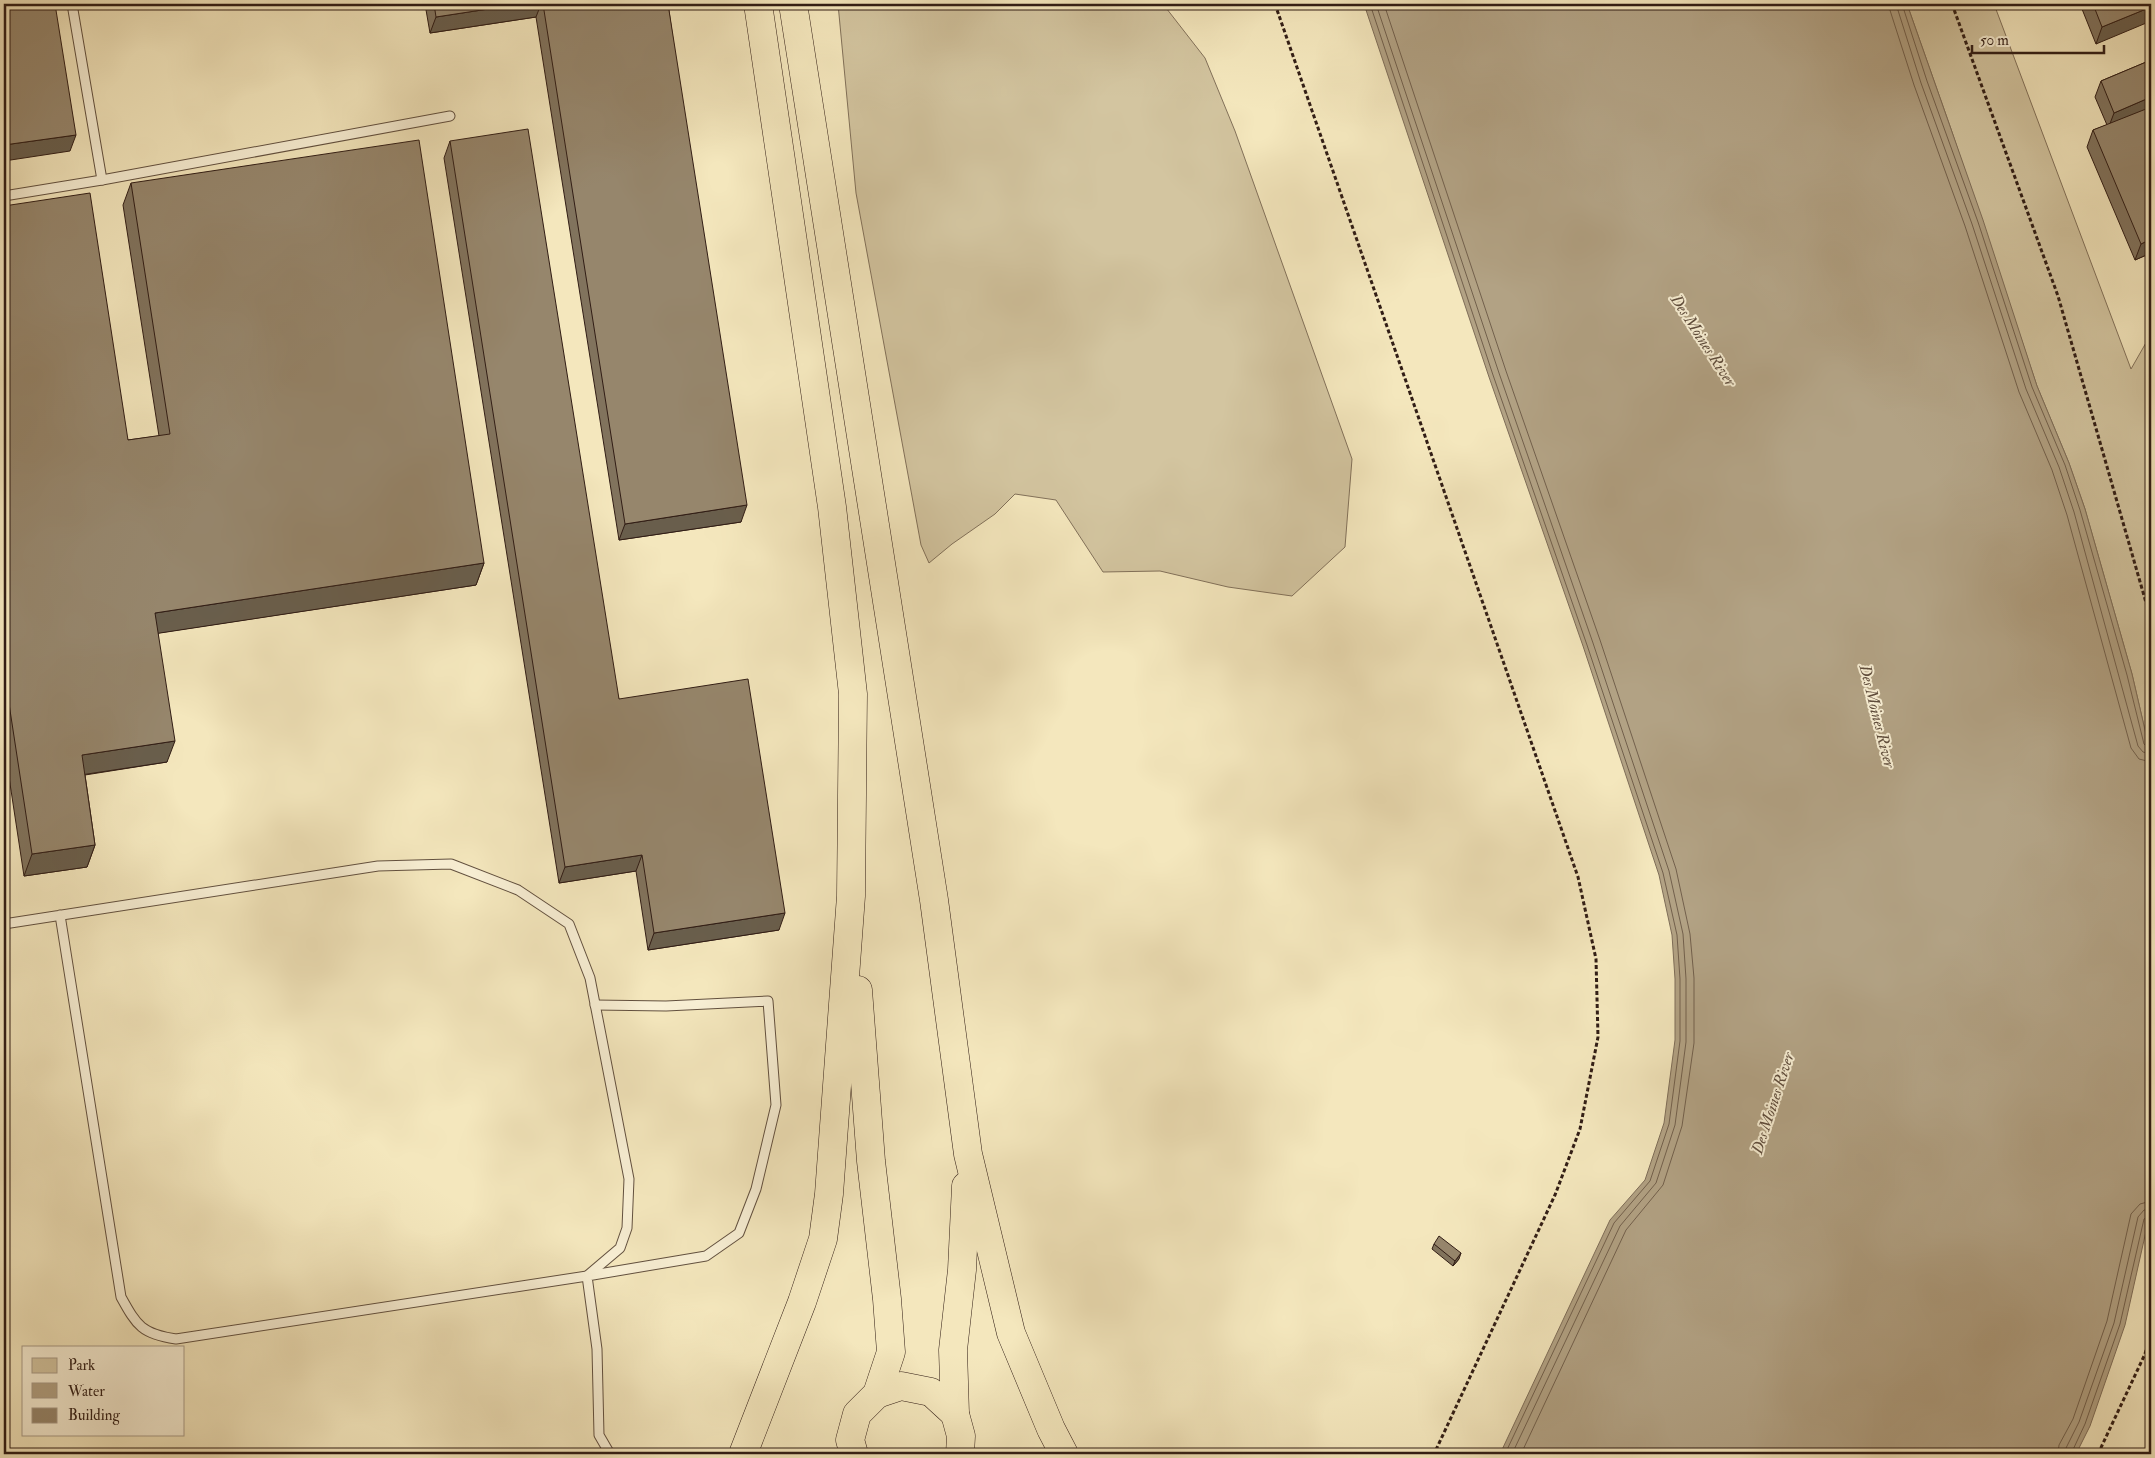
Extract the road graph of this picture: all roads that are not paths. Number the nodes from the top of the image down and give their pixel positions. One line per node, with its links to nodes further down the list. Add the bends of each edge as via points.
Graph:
1 (72, 4): 7 (lane)
2 (754, 4): 5 (highway)
3 (758, 4): 5 (highway)
4 (793, 4): 14 (highway, via 934,900)
5 (767, 63): 9 (highway, via 832,507 853,694)
6 (450, 116): 7 (lane)
7 (102, 180): 8 (lane)
8 (4, 196)
9 (851, 896): 16 (highway, via 870,1161 891,1352); 19 (highway, via 823,1239)
10 (60, 915): 12 (lane); 13 (lane, via 378,866 451,864 518,890 568,924 590,978); 15 (lane, via 121,1297 135,1323 156,1336 176,1339)
11 (4, 920): 12 (lane)
12 (4, 924)
13 (595, 1005): 15 (lane, via 629,1179 627,1228 620,1248); 15 (lane, via 666,1006 768,1001 776,1105 756,1189 739,1234 706,1256)
14 (968, 1154): 17 (highway, via 962,1270 953,1350); 22 (highway, via 1011,1333)
15 (587, 1276): 18 (lane, via 598,1349 600,1435)
16 (877, 1394): 17 (highway, via 901,1386 932,1392); 20 (highway, via 857,1414 850,1440)
17 (955, 1414): 21 (highway, via 962,1436)
18 (610, 1454)
19 (743, 1454)
20 (854, 1454)
21 (961, 1454)
22 (1064, 1454)

